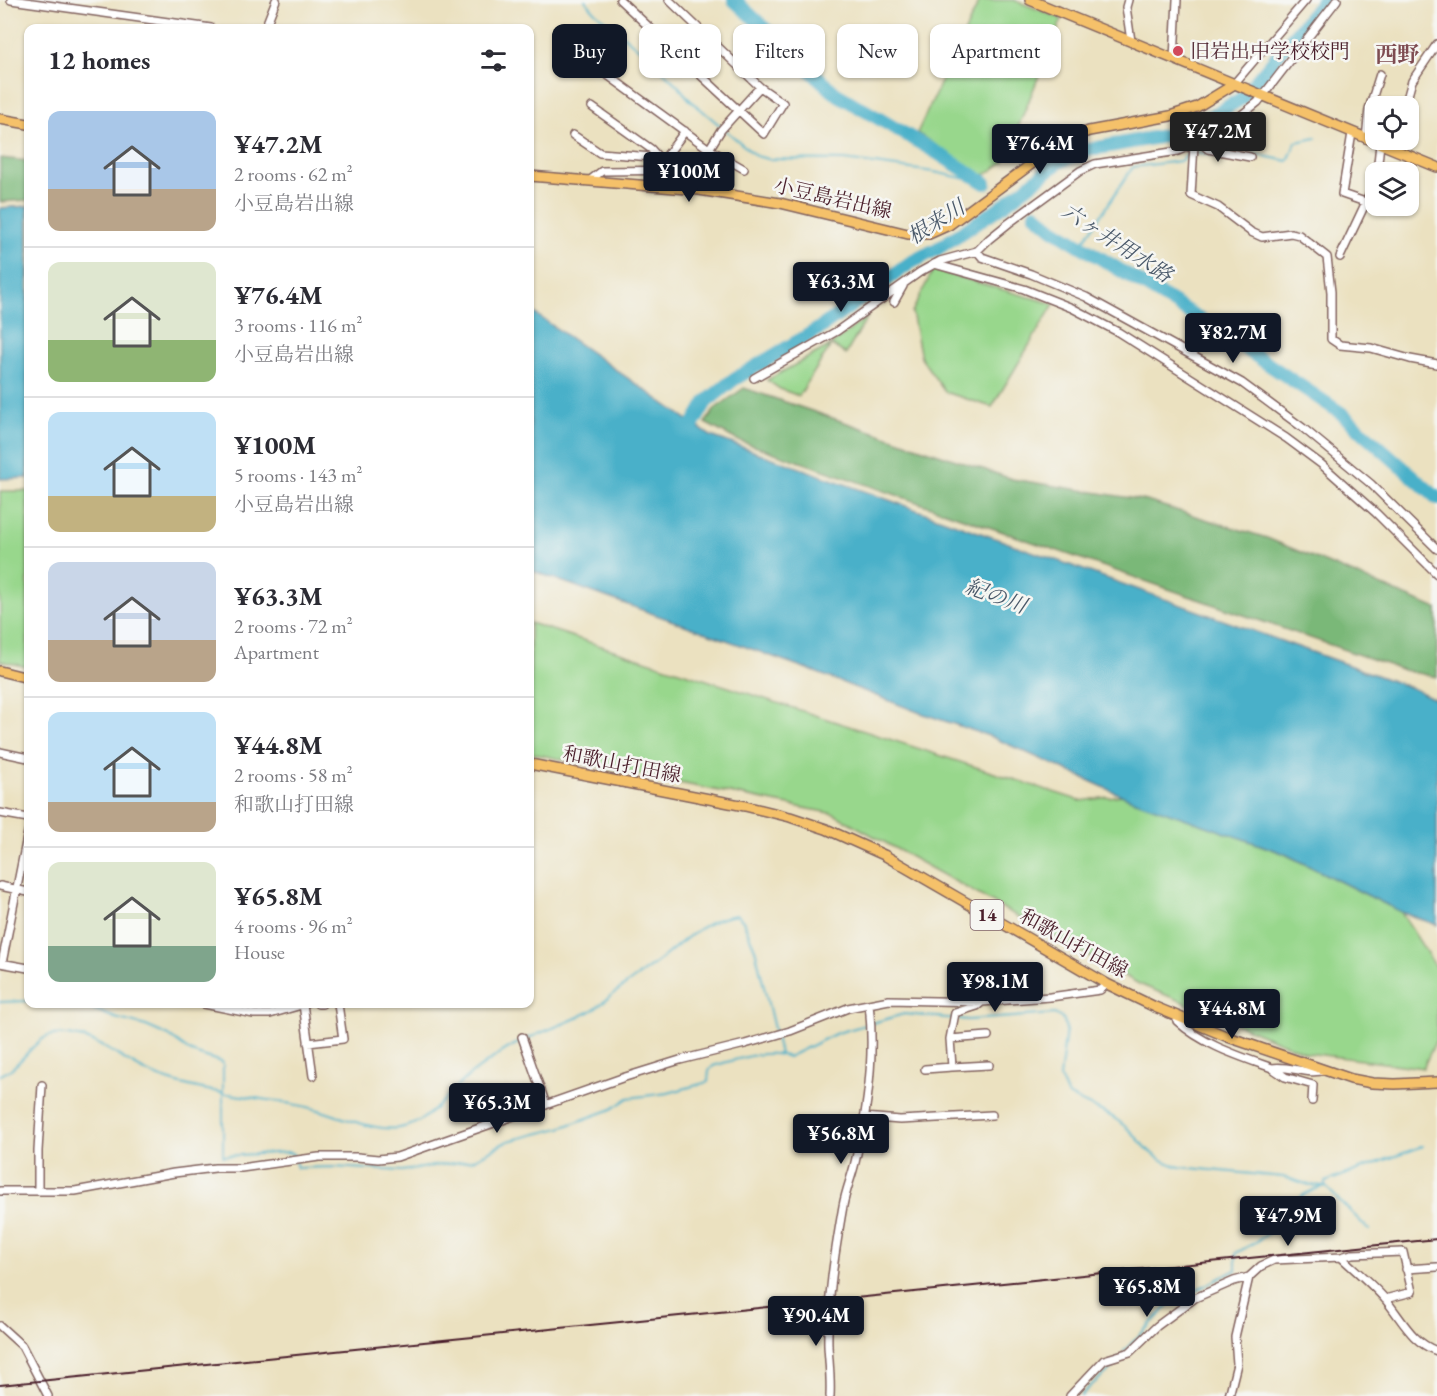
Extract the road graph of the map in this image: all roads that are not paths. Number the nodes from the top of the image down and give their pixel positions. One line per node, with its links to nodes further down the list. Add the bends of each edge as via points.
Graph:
1 (11, 0): 10 (street)
2 (276, 0): 11 (street)
3 (620, 0): 23 (street)
4 (669, 0): 18 (street)
5 (1030, 0): 12 (main road)
6 (1128, 0): 12 (street)
7 (1177, 0): 14 (street)
8 (1306, 0): 17 (street)
9 (1337, 0): 19 (street)
10 (182, 24)
11 (267, 24)
12 (1131, 41): 14 (main road)
13 (1437, 44): 21 (street, via 1412,81)
14 (1174, 59): 17 (main road)
15 (1380, 74): 20 (street)
16 (612, 78): 26 (street)
17 (1236, 86): 19 (main road); 38 (main road, 小豆島岩出線, via 1170,116 1089,131 1064,140 949,225 929,234 908,234 780,203 699,190)
18 (760, 87): 23 (street); 23 (street, via 783,103 764,134)
19 (1259, 96): 27 (main road); 30 (street, via 1258,102 1220,132)
20 (1373, 96)
21 (1408, 96)
22 (592, 106): 34 (street)
23 (738, 111): 31 (street)
24 (0, 119): 25 (main road)
25 (24, 123)
26 (685, 131): 31 (street); 34 (street, via 665,158)
27 (1352, 133): 29 (main road); 39 (street, via 1342,194)
28 (573, 135): 34 (street, via 600,153)
29 (1365, 138)
30 (1197, 144): 33 (street); 40 (street, via 1179,151 1095,164 1080,171); 45 (street, via 1191,195 1218,207 1251,232 1262,237 1291,232 1327,257 1331,339 1340,345 1371,348)
31 (709, 148): 36 (street); 38 (street, via 696,170 602,171)
32 (1403, 150): 35 (main road)
33 (1250, 157)
34 (659, 158)
35 (1437, 167)
36 (744, 169)
37 (534, 176): 38 (main road, 小豆島岩出線)
38 (589, 181)
39 (1365, 202): 41 (street)
40 (977, 251): 42 (street); 47 (street, via 982,257 1086,297 1242,383 1371,484)
41 (1340, 257)
42 (934, 264): 43 (street); 48 (street, via 1024,289 1118,332 1321,464)
43 (904, 284): 44 (street); 46 (street, via 837,331)
44 (894, 303)
45 (1437, 364)
46 (754, 378)
47 (1437, 549)
48 (1437, 574)
49 (0, 672): 50 (main road)
50 (24, 677)
51 (0, 752): 52 (street)
52 (24, 757)
53 (534, 765): 62 (main road, 和歌山打田線 / 14, via 745,806 826,829 884,855)
54 (0, 813): 55 (street)
55 (24, 817)
56 (24, 853): 58 (street)
57 (0, 886): 58 (street)
58 (17, 890): 59 (street); 60 (street)
59 (24, 891)
60 (1, 963): 61 (street)
61 (24, 967)
62 (1107, 984): 63 (street, via 1100,990); 69 (main road, 和歌山打田線 / 14)
63 (982, 1002): 64 (street, via 889,1000); 72 (street, via 955,1013)
64 (869, 1004): 83 (street); 85 (street, via 872,1049)
65 (224, 1008): 66 (street, via 254,1014)
66 (290, 1008)
67 (304, 1008): 73 (street)
68 (339, 1008): 73 (street, via 343,1039)
69 (1178, 1017): 76 (street, via 1184,1027 1218,1048); 78 (main road, 和歌山打田線 / 14)
70 (988, 1036): 72 (street)
71 (522, 1037): 83 (street)
72 (950, 1038): 75 (street)
73 (308, 1043): 79 (street)
74 (989, 1065): 75 (street)
75 (952, 1067): 77 (street)
76 (1272, 1068): 78 (street, via 1283,1066 1316,1073); 82 (street, via 1312,1086)
77 (925, 1069)
78 (1325, 1070): 80 (main road, 和歌山打田線 / 14, via 1372,1083)
79 (313, 1076)
80 (1437, 1082)
81 (42, 1085): 87 (street)
82 (1312, 1101)
83 (546, 1105): 87 (street, via 397,1157 320,1157 174,1173 75,1191)
84 (992, 1115): 85 (street, via 900,1120)
85 (864, 1117): 96 (street, via 843,1203 834,1269 828,1347)
86 (0, 1191): 87 (street)
87 (38, 1191)
88 (1341, 1257): 90 (street, via 1403,1251); 91 (street, via 1274,1260); 92 (street)
89 (1437, 1267): 90 (street)
90 (1406, 1269): 92 (street, via 1412,1292)
91 (1249, 1277): 97 (street, via 1195,1298 1130,1352 1104,1360); 98 (street, via 1235,1337 1238,1364)
92 (1385, 1299): 94 (street, via 1415,1339)
93 (0, 1326): 95 (street, via 22,1346)
94 (1437, 1351)
95 (48, 1396)
96 (830, 1396)
97 (1070, 1396)
98 (1229, 1396)

